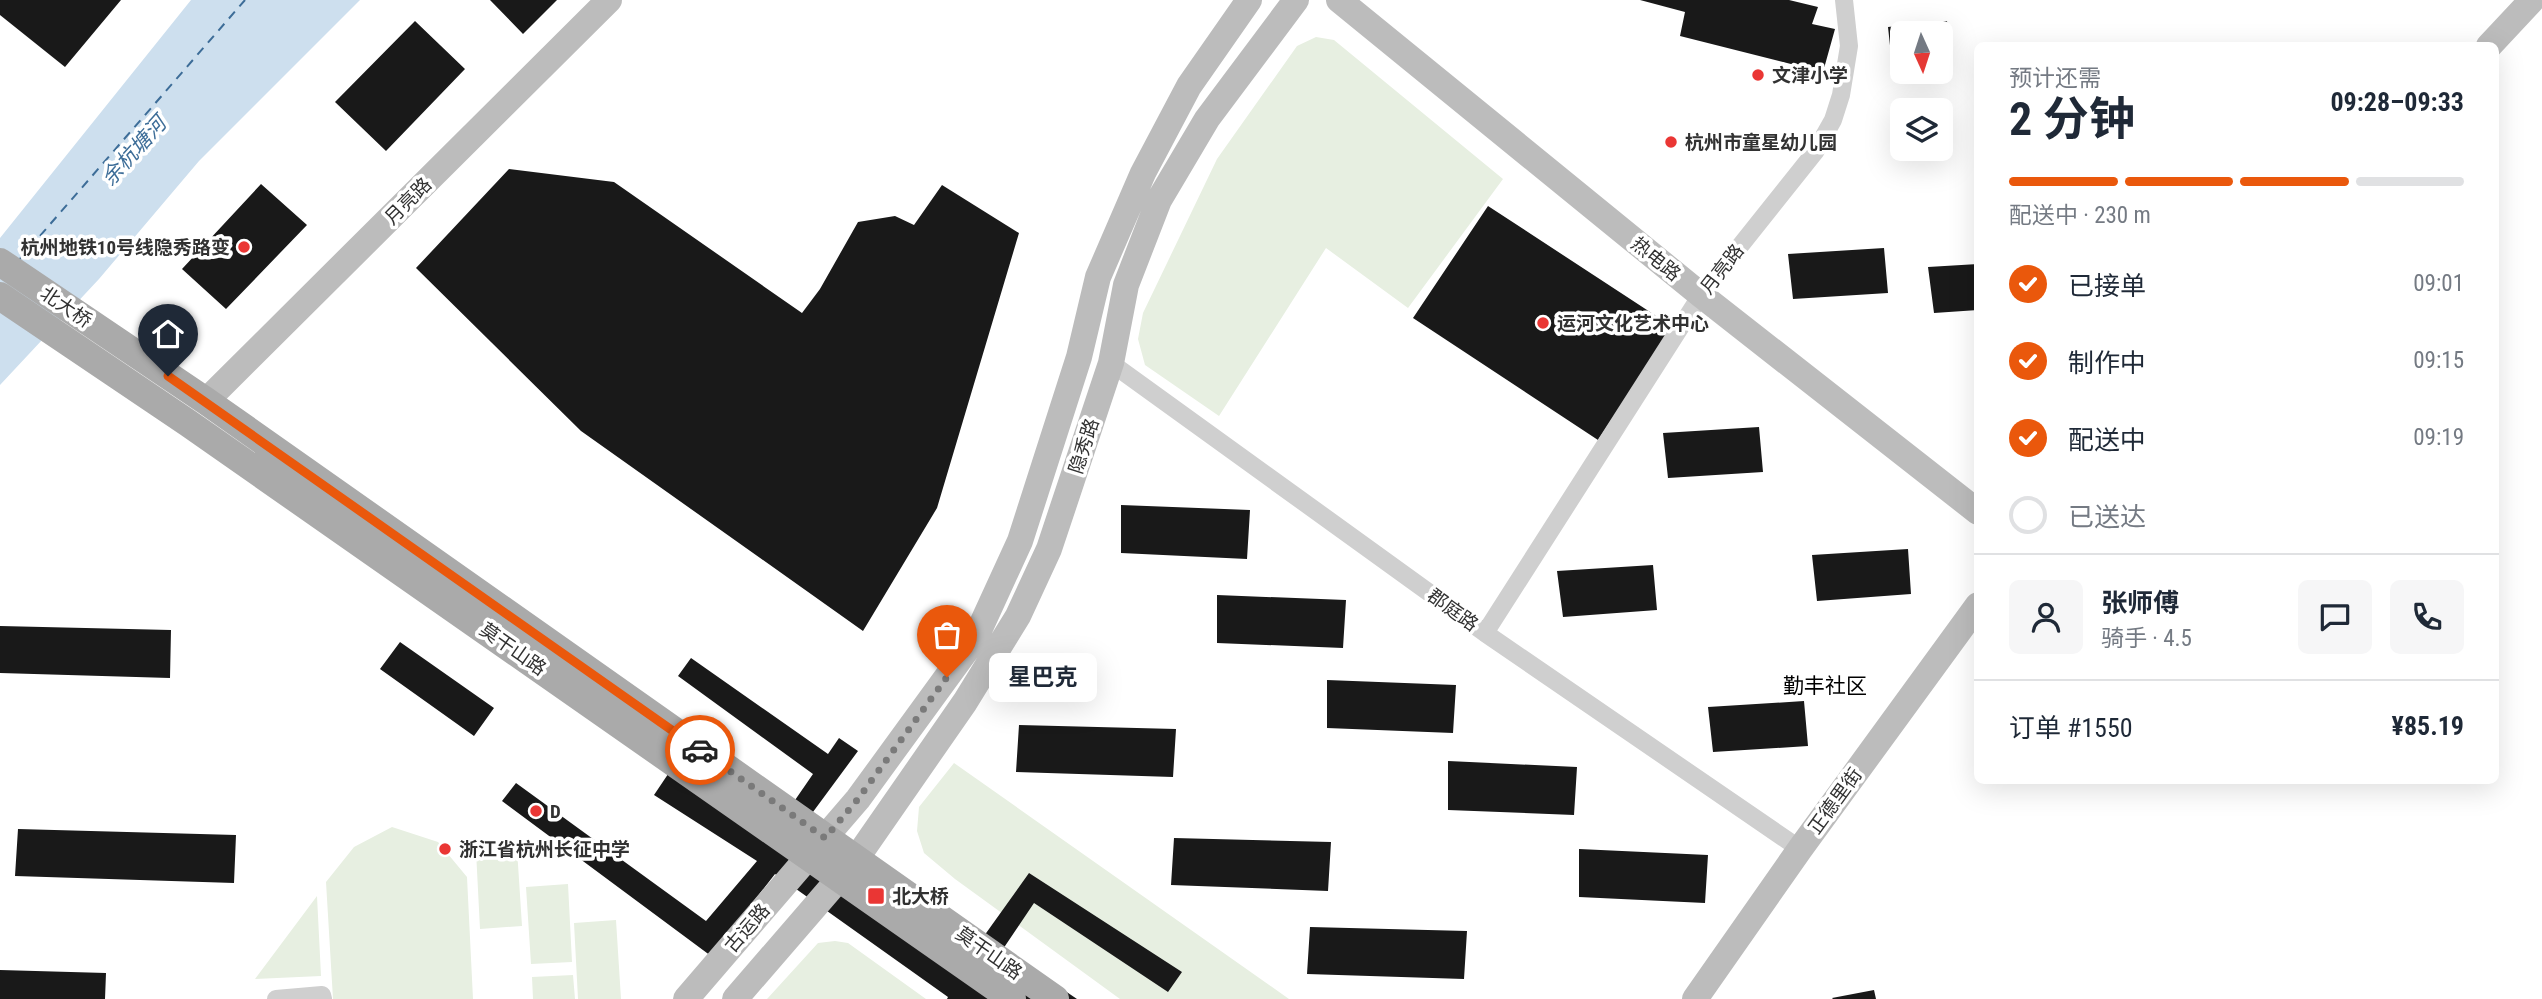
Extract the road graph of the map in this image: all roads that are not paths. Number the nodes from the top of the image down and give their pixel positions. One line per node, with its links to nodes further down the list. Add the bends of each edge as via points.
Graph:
1 (609, 0): 14 (main road, 月亮路)
2 (1249, 0): 18 (main road, 隐秀路, via 1189,86 1143,173 1098,277 1079,357 1020,541 976,637 858,799)
3 (1296, 0): 13 (main road, 隐秀路, via 1207,119 1159,200 1126,285)
4 (1339, 0): 10 (main road, 热电路)
5 (1844, 0): 10 (street, 月亮路, via 1849,46 1833,120 1815,152)
6 (2531, 0): 7 (main road); 8 (main road)
7 (2542, 8)
8 (2493, 42)
9 (0, 262): 12 (main road, 北大桥)
10 (1701, 295): 15 (main road, 热电路); 17 (street, 月亮路)
11 (0, 296): 12 (main road, 北大桥)
12 (124, 363): 14 (main road, 莫干山路); 18 (main road, 莫干山路)
13 (1111, 363): 17 (street, 郡庭路); 20 (main road, 隐秀路, via 1049,549 1018,616 965,702)
14 (206, 401): 18 (main road, 莫干山路)
15 (1974, 510)
16 (1974, 611): 19 (main road, 正德里街)
17 (1485, 633): 19 (street, 郡庭路)
18 (817, 847): 20 (main road, 莫干山路); 23 (main road, 古运路)
19 (1800, 849): 27 (main road, 正德里街)
20 (848, 869): 24 (main road, 古运路); 25 (main road, 莫干山路); 26 (main road, 莫干山路)
21 (276, 999): 22 (street, via 322,995)
22 (323, 999)
23 (686, 999)
24 (735, 999)
25 (1012, 999)
26 (1055, 999)
27 (1695, 999)

